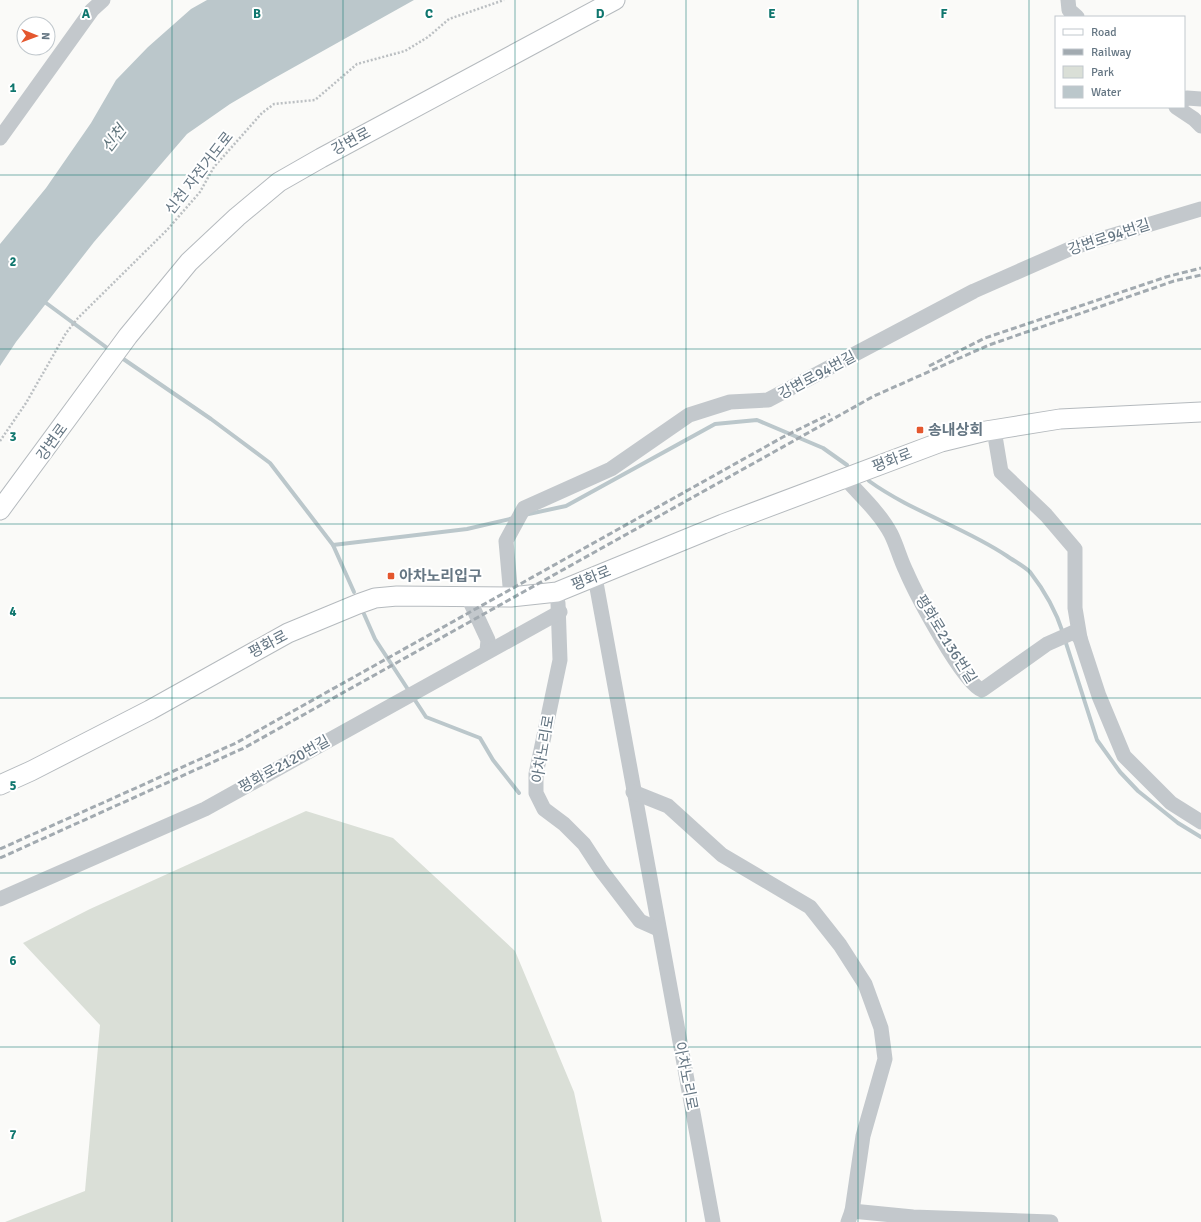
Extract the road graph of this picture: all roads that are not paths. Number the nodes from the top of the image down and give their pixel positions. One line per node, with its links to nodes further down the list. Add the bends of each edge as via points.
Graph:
1 (103, 0): 9 (street, via 92,10)
2 (615, 0): 14 (main road, 강변로, via 279,182 189,262 128,336)
3 (1068, 0): 4 (street, via 1069,10)
4 (1076, 16)
5 (1185, 99): 6 (street)
6 (1201, 99)
7 (1178, 108): 8 (street)
8 (1201, 126)
9 (0, 138)
10 (1201, 209): 18 (street, 강변로94번길, via 1074,247 974,291 768,400 730,402 688,415 611,469 524,508 506,541)
11 (1201, 412): 12 (main road, 평화로, via 1060,419)
12 (994, 430): 13 (main road, 평화로, via 941,442); 20 (street, via 1001,472 1046,515 1075,549 1075,608)
13 (844, 478): 15 (main road, 평화로); 20 (street, 평화로2136번길, via 874,510 890,533 932,623 976,688 982,690 1046,644 1074,632)
14 (0, 510)
15 (595, 577): 16 (main road, 평화로); 23 (street, 아차노리로)
16 (557, 592): 18 (main road, 평화로); 19 (street, 아차노리로)
17 (468, 597): 18 (main road, 평화로); 21 (street, via 488,640); 22 (main road, 평화로, via 375,598 313,622 258,649 150,710)
18 (511, 597)
19 (560, 612): 21 (street, 평화로2120번길); 26 (street, 아차노리로, via 560,660 536,774 536,793 544,810 564,824 584,844 640,921)
20 (1080, 638): 24 (street, via 1099,696 1124,756 1171,803)
21 (487, 651): 25 (street, 평화로2120번길, via 205,809)
22 (0, 785)
23 (633, 792): 26 (street, 아차노리로); 27 (street, via 668,806 722,855 810,907 840,945 865,984 881,1028 885,1059 863,1136)
24 (1201, 822)
25 (0, 899)
26 (658, 929): 28 (street, 아차노리로)
27 (850, 1216): 29 (street)
28 (713, 1222)
29 (1051, 1222)

